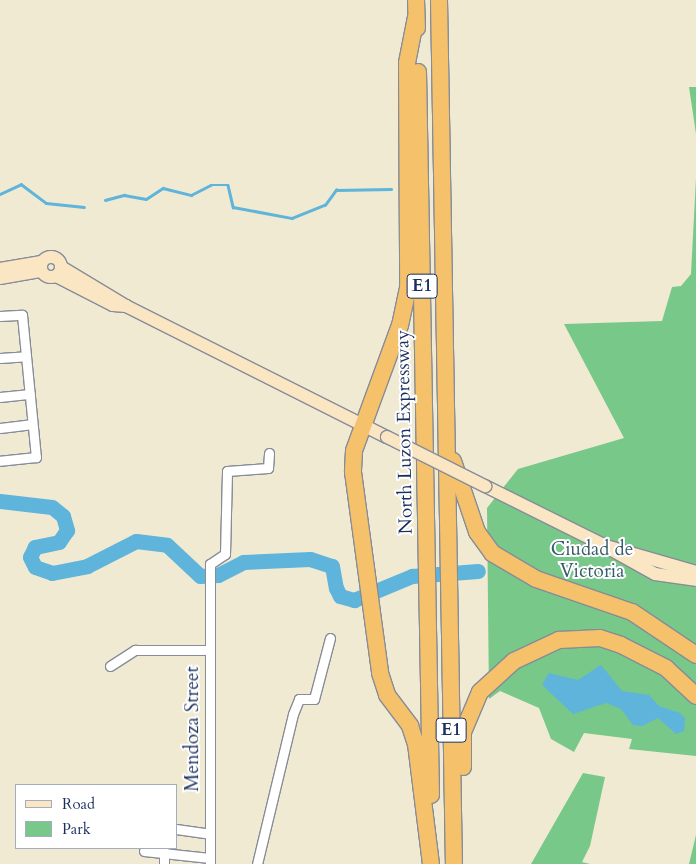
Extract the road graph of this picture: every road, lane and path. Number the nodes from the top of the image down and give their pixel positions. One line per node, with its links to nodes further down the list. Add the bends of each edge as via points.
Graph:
1 (416, 0): 3 (highway, North Luzon Expressway / E1)
2 (439, 0): 16 (highway, E1)
3 (416, 17): 14 (highway, via 408,63 408,288 400,325); 36 (highway, North Luzon Expressway / E1)
4 (41, 267): 5 (main road); 6 (main road); 6 (main road, via 54,257); 7 (main road)
5 (0, 269)
6 (58, 272): 14 (main road, via 113,305 126,306)
7 (0, 278)
8 (0, 316): 9 (street, via 22,315)
9 (26, 356): 10 (street); 11 (street)
10 (0, 358)
11 (30, 394): 12 (street); 13 (street)
12 (0, 397)
13 (31, 424): 15 (street); 18 (street, via 36,457)
14 (364, 426): 21 (main road, bridge, via 606,546); 36 (highway, via 354,451 353,472 372,612 387,695 410,726 416,744)
15 (0, 428)
16 (446, 440): 26 (highway, via 477,532 492,553 536,579 632,612); 37 (highway, E1)
17 (268, 453): 25 (street, Mendoza Street, via 268,468 227,471 226,554 210,567)
18 (0, 461)
19 (696, 563): 21 (main road)
20 (696, 572): 21 (main road)
21 (677, 574): 22 (main road); 23 (main road)
22 (696, 580)
23 (696, 587)
24 (330, 638): 35 (street, via 314,699 299,699 293,714)
25 (209, 650): 27 (street, via 134,650); 30 (street, Mendoza Street)
26 (696, 655)
27 (110, 666)
28 (696, 696): 38 (highway, via 644,654 600,638 558,640 514,661 480,692 463,732)
29 (178, 829): 30 (street)
30 (210, 834): 33 (street, Mendoza Street)
31 (144, 851): 32 (street)
32 (164, 852): 33 (street); 34 (street)
33 (210, 861)
34 (164, 864)
35 (257, 864)
36 (432, 864)
37 (454, 864)
38 (458, 864)

